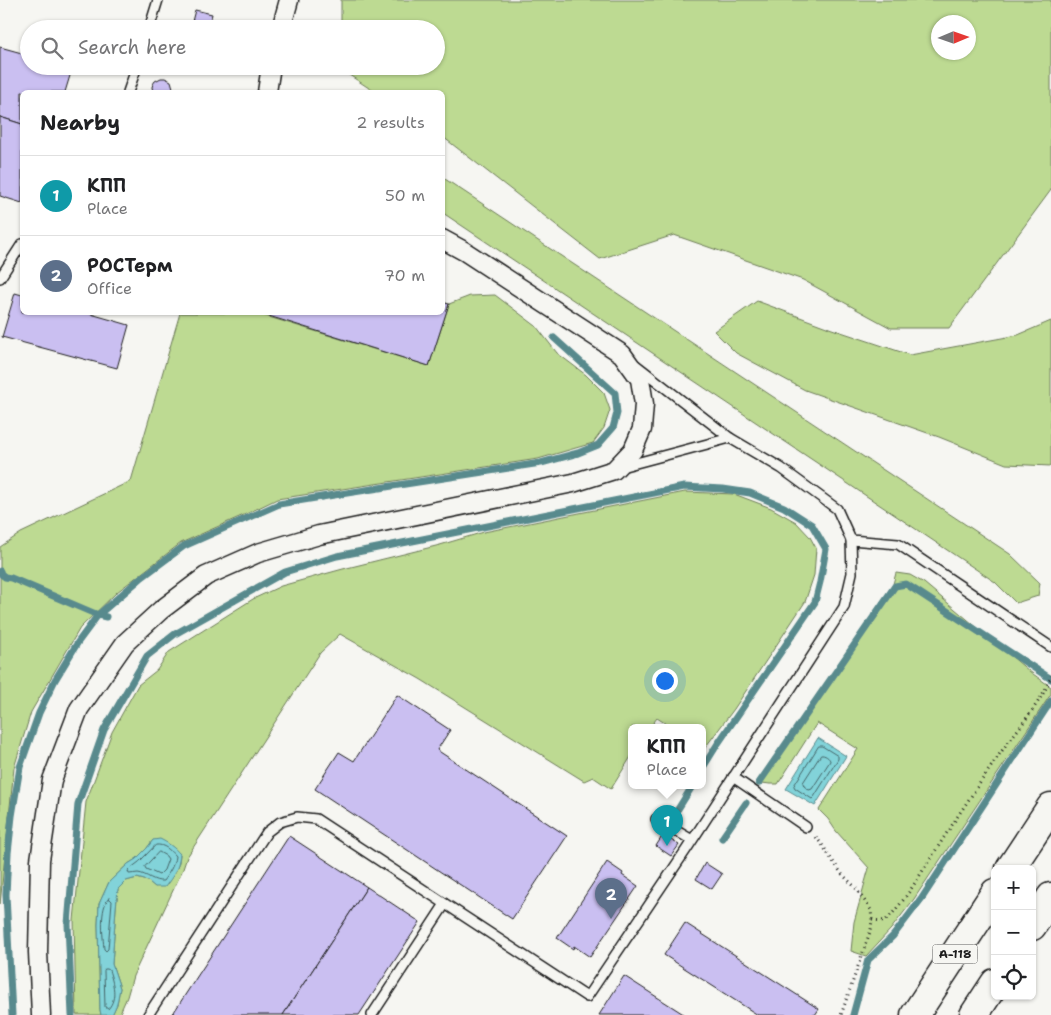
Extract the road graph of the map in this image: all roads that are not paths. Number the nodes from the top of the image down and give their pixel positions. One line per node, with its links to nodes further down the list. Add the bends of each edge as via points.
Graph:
1 (158, 0): 3 (lane)
2 (289, 0): 4 (street)
3 (152, 20)
4 (283, 20)
5 (134, 75): 7 (lane)
6 (270, 75): 8 (street)
7 (129, 90)
8 (267, 90)
9 (445, 240): 12 (street)
10 (20, 247): 11 (lane)
11 (0, 278)
12 (622, 354): 13 (lane); 14 (street, via 640,379 644,404 642,429 633,450)
13 (730, 438): 14 (lane); 15 (lane, via 781,468 837,509)
14 (614, 470): 28 (street, via 574,483 319,535 258,553 206,576 125,643 79,710 52,780 40,860 38,952)
15 (851, 540): 16 (lane, via 898,544); 17 (lane, via 852,573 844,607)
16 (1051, 647)
17 (733, 777): 20 (lane); 21 (lane)
18 (1051, 807): 22 (highway)
19 (656, 819): 21 (lane)
20 (806, 827)
21 (692, 840): 25 (lane, via 587,997)
22 (1013, 865)
23 (1051, 897): 26 (highway)
24 (991, 899): 31 (highway, А-118)
25 (445, 904): 29 (lane, via 316,820 297,817 280,822 267,832); 30 (lane)
26 (1036, 920)
27 (991, 989): 32 (highway)
28 (41, 1015)
29 (148, 1015)
30 (372, 1015)
31 (915, 1015)
32 (974, 1015)

